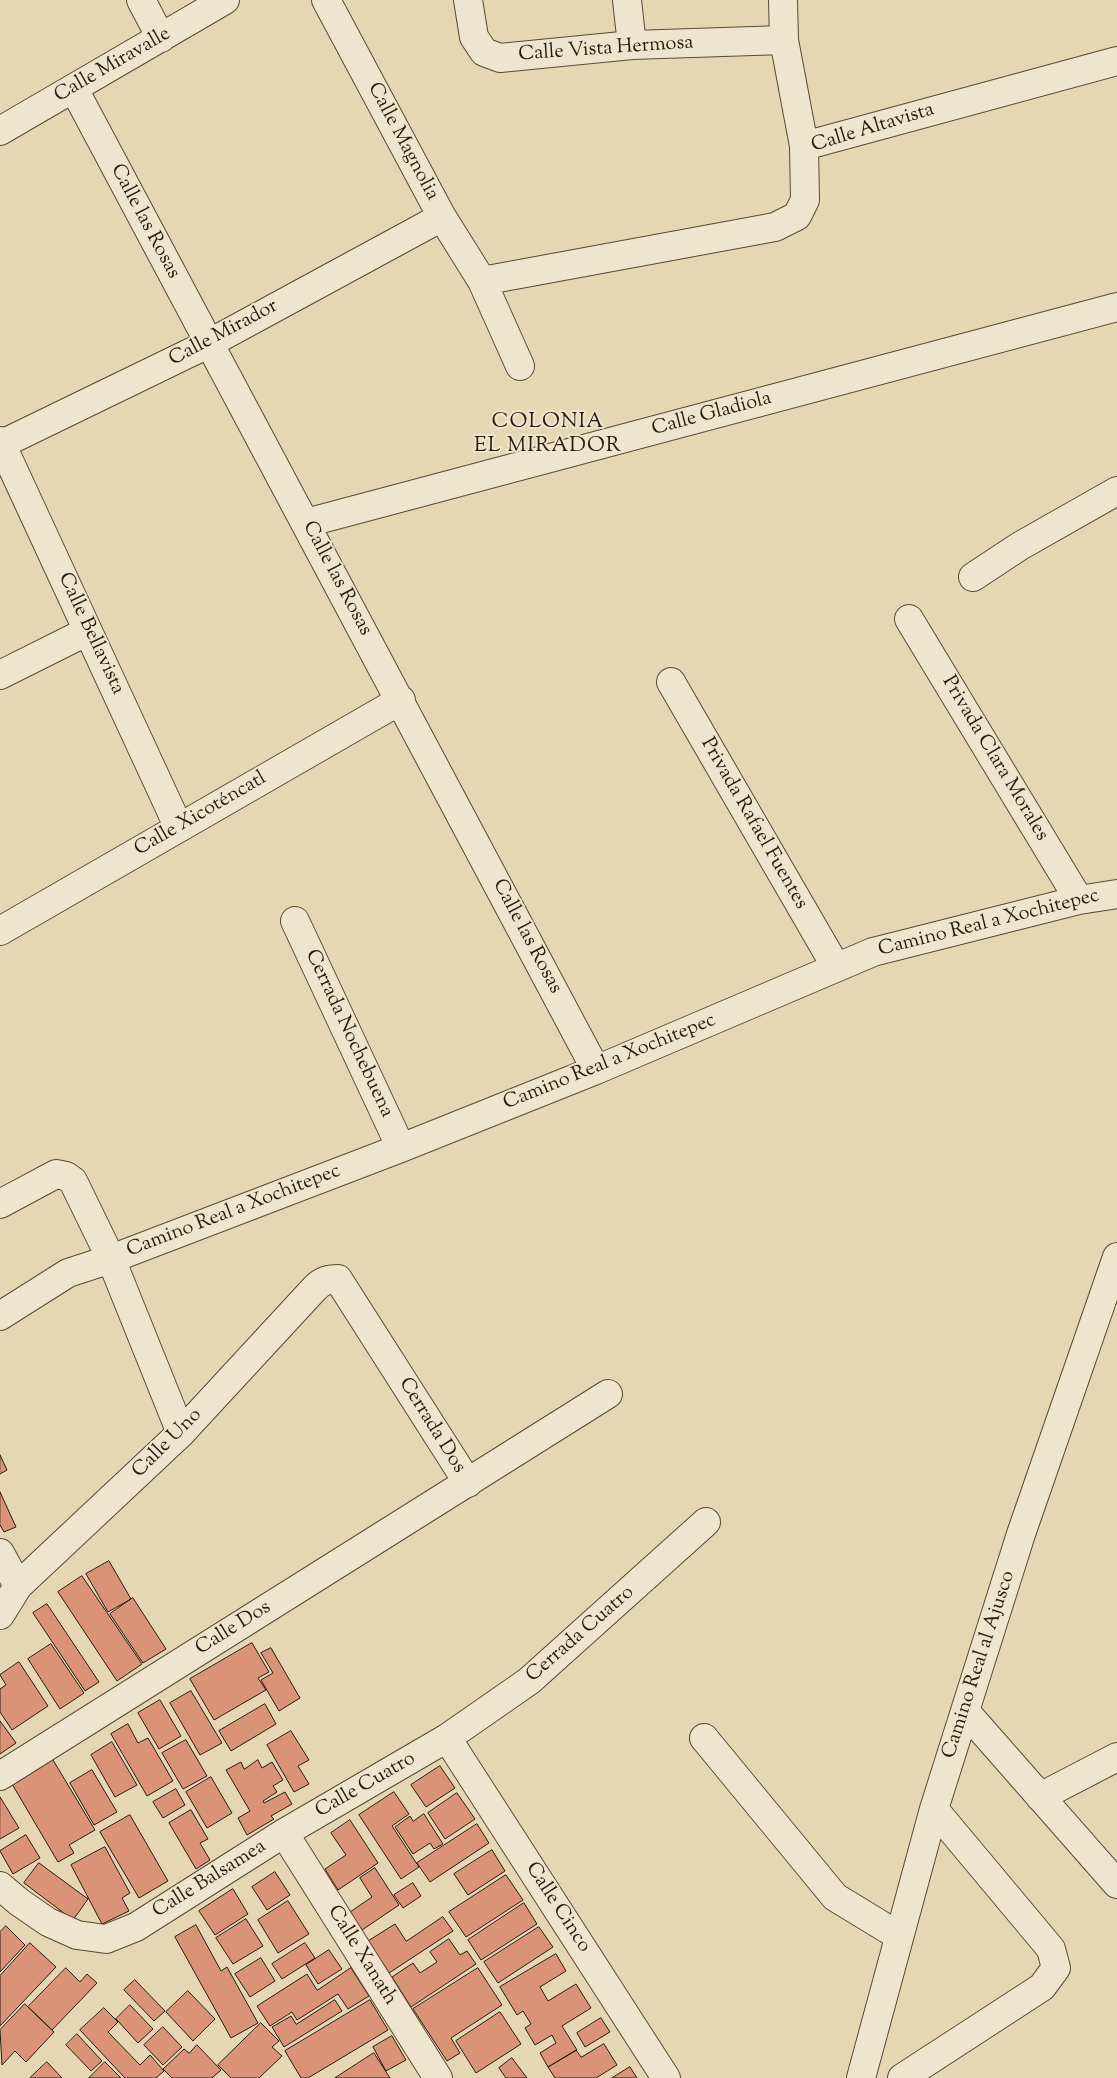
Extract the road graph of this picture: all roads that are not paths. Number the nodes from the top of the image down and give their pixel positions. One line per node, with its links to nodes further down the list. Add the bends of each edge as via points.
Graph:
1 (142, 0): 7 (street)
2 (225, 0): 7 (street, Calle Miravalle)
3 (326, 0): 14 (street, Calle Magnolia)
4 (468, 0): 9 (street, Calle Vista Hermosa, via 474,37 484,52 500,58)
5 (627, 0): 9 (street)
6 (783, 0): 8 (street)
7 (161, 38): 11 (street, Calle Miravalle)
8 (784, 40): 9 (street, Calle Vista Hermosa); 13 (street)
9 (632, 44)
10 (1117, 61): 13 (street, Calle Altavista)
11 (74, 89): 12 (street, Calle Miravalle); 17 (street, Calle las Rosas)
12 (0, 131)
13 (804, 146): 15 (street, Calle Altavista, via 805,200 797,216 775,226)
14 (442, 217): 15 (street, Calle Magnolia); 17 (street, Calle Mirador)
15 (482, 281): 18 (street, Calle Magnolia)
16 (1117, 306): 21 (street, Calle Gladiola)
17 (208, 344): 19 (street, Calle Mirador); 21 (street, Calle las Rosas)
18 (520, 366)
19 (1, 444): 24 (street, Calle Bellavista)
20 (1117, 491): 22 (street, via 1020,546)
21 (306, 523): 27 (street, Calle las Rosas)
22 (972, 578)
23 (909, 619): 30 (street, Privada Clara Morales)
24 (88, 631): 25 (street); 28 (street, Calle Bellavista)
25 (0, 675)
26 (671, 682): 33 (street, Privada Rafael Fuentes)
27 (401, 700): 28 (street, Calle Xicoténcatl); 34 (street, Calle las Rosas)
28 (180, 828): 32 (street, Calle Xicoténcatl)
29 (1117, 894): 30 (street, Camino Real a Xochitepec)
30 (1079, 900): 33 (street, Camino Real a Xochitepec, via 873,952)
31 (294, 921): 35 (street, Cerrada Nochebuena)
32 (0, 931)
33 (836, 967): 34 (street, Camino Real a Xochitepec)
34 (596, 1070): 35 (street, Camino Real a Xochitepec)
35 (401, 1148): 38 (street, Camino Real a Xochitepec)
36 (0, 1204): 38 (street, via 56,1174 66,1176 73,1181)
37 (1117, 1258): 48 (street, Camino Real al Ajusco, via 1021,1534)
38 (111, 1259): 40 (street, Camino Real a Xochitepec, via 68,1273); 42 (street)
39 (338, 1279): 42 (street, Calle Uno, via 322,1282); 43 (street, Cerrada Dos)
40 (0, 1316)
41 (608, 1394): 43 (street, Cerrada Dos)
42 (181, 1433): 46 (street, Calle Uno)
43 (468, 1483): 52 (street, Calle Dos)
44 (706, 1522): 49 (street, Cerrada Cuatro, via 529,1681)
45 (0, 1553): 46 (street)
46 (18, 1586): 47 (street, Calle Uno)
47 (0, 1614)
48 (965, 1711): 53 (street); 54 (street, Camino Real al Ajusco)
49 (447, 1738): 55 (street, Calle Cuatro); 60 (street, Calle Cinco)
50 (704, 1738): 58 (street, via 835,1897)
51 (1117, 1757): 53 (street)
52 (0, 1776)
53 (1040, 1797): 56 (street)
54 (934, 1809): 58 (street, Camino Real al Ajusco); 62 (street, via 1051,1949 1056,1968 1042,1987)
55 (284, 1833): 57 (street, Calle Balsamea, via 136,1927 106,1940 76,1935 48,1922); 59 (street, Calle Xanath)
56 (1117, 1884)
57 (0, 1886)
58 (899, 1936): 61 (street, Camino Real al Ajusco)
59 (438, 2078)
60 (666, 2078)
61 (861, 2078)
62 (902, 2078)

